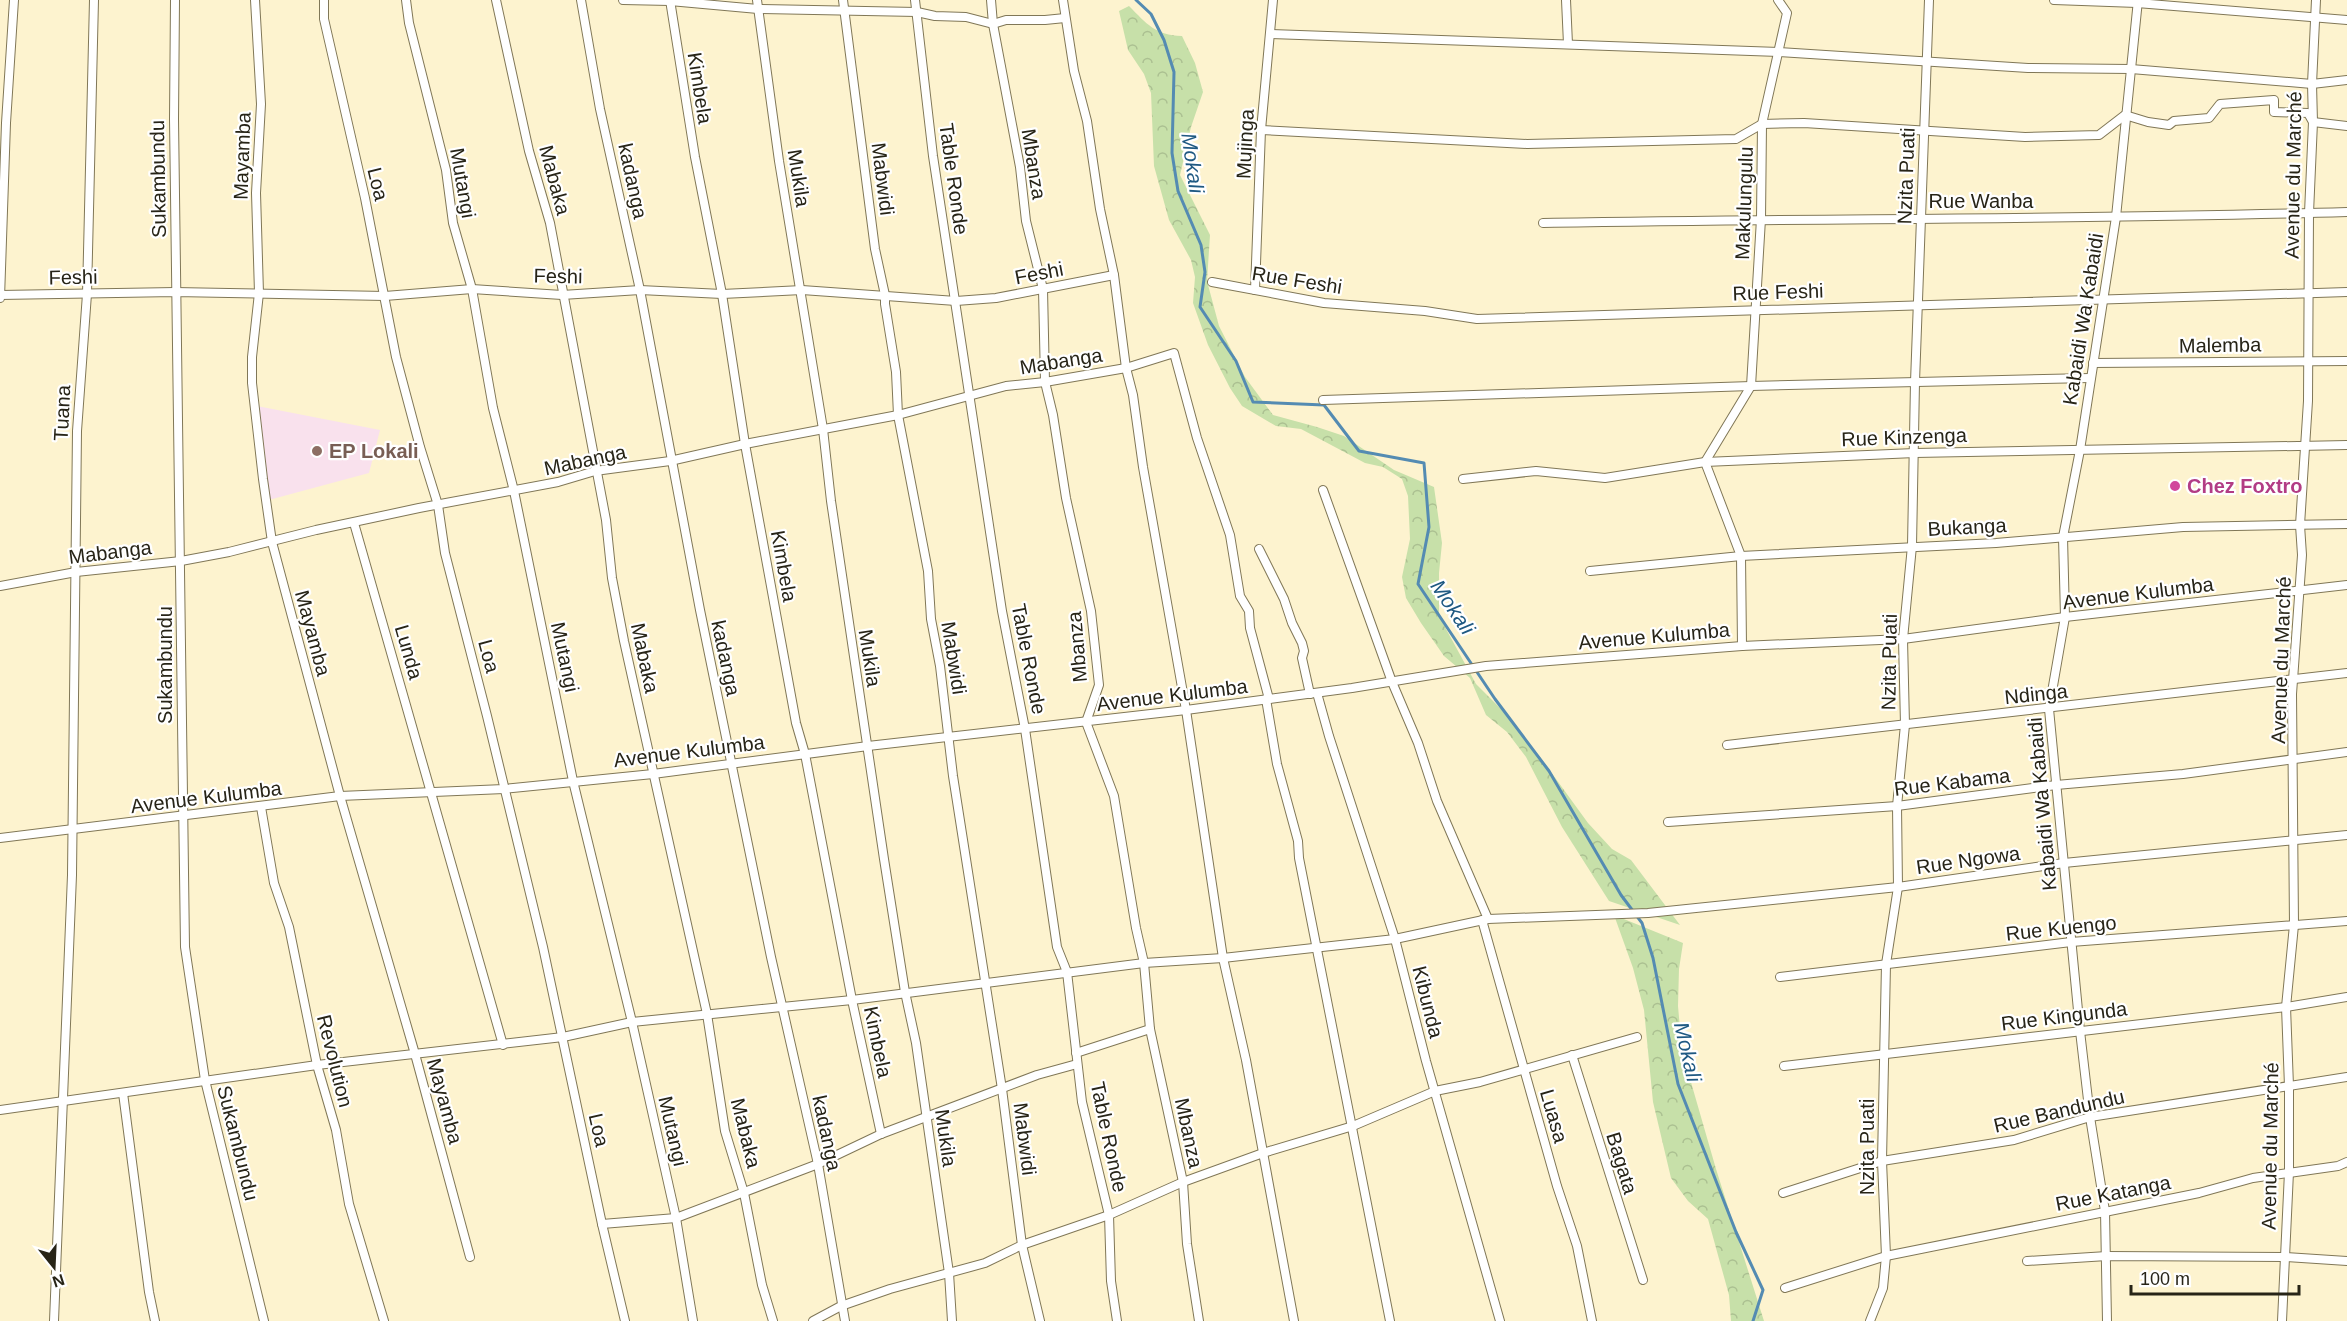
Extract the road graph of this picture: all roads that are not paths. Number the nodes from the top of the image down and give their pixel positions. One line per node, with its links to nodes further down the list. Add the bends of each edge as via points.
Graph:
1 (14, 0): 63 (street)
2 (94, 0): 59 (street, Tuana)
3 (175, 0): 55 (street, Sukambundu)
4 (255, 0): 57 (street, Mayamba, via 261,104 256,193)
5 (324, 0): 64 (street, Loa, via 324,19)
6 (406, 0): 50 (street, Mutangi, via 446,170 453,223)
7 (496, 0): 61 (street, Mabaka, via 529,151 550,223)
8 (581, 0): 52 (street, kadanga, via 600,109)
9 (623, 0): 20 (street)
10 (843, 0): 23 (street, Mabwidi)
11 (915, 0): 24 (street, Table Ronde)
12 (991, 0): 28 (street, Mbanza)
13 (1063, 0): 25 (street)
14 (1273, 0): 29 (street, Mujinga)
15 (1566, 0): 30 (street)
16 (1778, 0): 31 (street, Makulungulu, via 1788,13)
17 (1929, 0): 32 (street, Nzita Puati)
18 (2054, 0): 21 (street)
19 (2316, 0): 26 (street, Avenue du Marché)
20 (670, 1): 22 (street); 60 (street, Kimbela)
21 (2138, 2): 26 (street); 33 (street, Kabaidi Wa Kabaidi)
22 (758, 4): 23 (street); 53 (street, Mukila, via 779,161)
23 (845, 12): 24 (street); 62 (street, Mabwidi, via 875,249)
24 (917, 12): 28 (street); 66 (street, Table Ronde, via 933,156)
25 (1065, 18): 28 (street); 48 (street)
26 (2314, 18): 27 (street); 35 (street, Avenue du Marché)
27 (2347, 20)
28 (993, 24): 51 (street, Mbanza, via 1020,167 1026,221)
29 (1271, 34): 30 (street); 40 (street, Mujinga)
30 (1568, 44): 31 (street)
31 (1779, 52): 32 (street); 38 (street, Makulungulu)
32 (1927, 62): 33 (street); 41 (street, Nzita Puati)
33 (2131, 69): 35 (street); 36 (street, Kabaidi Wa Kabaidi)
34 (2347, 80): 35 (street)
35 (2312, 84): 37 (street, Avenue du Marché)
36 (2125, 115): 37 (street, via 2169,125 2174,121 2209,118 2220,104 2274,100 2274,112 2308,113); 41 (street, via 2099,135 2025,137); 44 (street, Kabaidi Wa Kabaidi)
37 (2313, 122): 39 (street); 43 (street, Avenue du Marché)
38 (1762, 124): 40 (street, via 1736,139 1527,144); 41 (street, via 1844,124); 46 (street, Makulungulu)
39 (2347, 126)
40 (1261, 130): 54 (street, Mujinga)
41 (1924, 132): 45 (street, Nzita Puati)
42 (2347, 212): 43 (street, Rue Wanba)
43 (2309, 213): 44 (street, Rue Wanba); 58 (street, Avenue du Marché)
44 (2116, 217): 45 (street, Rue Wanba); 65 (street, Kabaidi Wa Kabaidi)
45 (1920, 218): 46 (street, Rue Wanba); 67 (street, Nzita Puati)
46 (1761, 219): 47 (street, Rue Wanba); 68 (street, Makulungulu)
47 (1543, 224)
48 (1114, 275): 51 (street, Feshi); 72 (street)
49 (1212, 282): 54 (street, Rue Feshi)
50 (472, 289): 61 (street, Feshi); 64 (street, Feshi); 90 (street, Mutangi, via 493,408)
51 (1043, 289): 66 (street, Feshi); 74 (street, Mbanza)
52 (640, 290): 60 (street, Feshi); 61 (street, Feshi); 86 (street, kadanga)
53 (802, 290): 60 (street, Feshi); 62 (street, Feshi); 80 (street, Mukila)
54 (1255, 290): 68 (street, Rue Feshi, via 1324,303 1477,319)
55 (175, 292): 57 (street, Feshi); 59 (street, Feshi); 101 (street, Sukambundu)
56 (2347, 292): 58 (street, Rue Feshi)
57 (259, 293): 64 (street, Feshi); 97 (street, Mayamba, via 252,383)
58 (2308, 293): 65 (street, Rue Feshi); 69 (street, Avenue du Marché)
59 (87, 294): 63 (street, Feshi); 103 (street, Tuana, via 77,431)
60 (722, 294): 81 (street, Kimbela)
61 (562, 295): 88 (street, Mabaka)
62 (885, 295): 66 (street, Feshi); 79 (street, Mabwidi)
63 (0, 296)
64 (385, 296): 92 (street, Loa, via 396,357)
65 (2102, 299): 67 (street, Rue Feshi); 71 (street, Kabaidi Wa Kabaidi)
66 (956, 301): 77 (street, Table Ronde)
67 (1919, 305): 68 (street, Rue Feshi); 75 (street, Nzita Puati)
68 (1757, 309): 76 (street, Makulungulu)
69 (2307, 361): 70 (street, Malemba); 71 (street, Malemba); 82 (street, Avenue du Marché)
70 (2347, 361)
71 (2093, 363): 73 (street, Kabaidi Wa Kabaidi)
72 (1126, 368): 74 (street, Mabanga); 114 (street, Mabanga, via 1174,353 1197,438 1230,535 1240,596 1249,612); 115 (street)
73 (2090, 378): 75 (street); 84 (street, Kabaidi Wa Kabaidi)
74 (1045, 382): 77 (street, Mabanga, via 1006,386); 117 (street, Mbanza, via 1091,611 1099,685)
75 (1915, 382): 76 (street); 85 (street, Nzita Puati)
76 (1751, 386): 78 (street); 87 (street, Makulungulu)
77 (970, 396): 79 (street, Mabanga); 119 (street, Table Ronde, via 1002,611)
78 (1323, 400)
79 (898, 415): 80 (street, Mabanga); 120 (street, Mabwidi, via 928,571 931,619)
80 (823, 429): 81 (street, Mabanga); 122 (street, Mukila)
81 (745, 444): 86 (street, Mabanga); 124 (street, Kimbela, via 796,723)
82 (2306, 445): 83 (street, Rue Kinzenga); 84 (street, Rue Kinzenga); 95 (street, Avenue du Marché)
83 (2347, 445)
84 (2080, 450): 85 (street, Rue Kinzenga); 96 (street, Kabaidi Wa Kabaidi)
85 (1915, 453): 87 (street, Rue Kinzenga); 98 (street, Nzita Puati)
86 (670, 461): 88 (street, Mabanga); 126 (street, kadanga)
87 (1705, 462): 89 (street, Rue Kinzenga, via 1605,478 1536,471); 100 (street)
88 (595, 471): 90 (street, Mabanga, via 558,483); 127 (street, Mabaka, via 624,641)
89 (1463, 479)
90 (514, 490): 92 (street, Mabanga); 128 (street, Mutangi)
91 (1323, 490): 112 (street, Luasa)
92 (438, 506): 93 (street, Mabanga); 130 (street, Loa, via 444,553)
93 (354, 523): 97 (street, Mabanga); 131 (street, Lunda)
94 (2347, 524): 95 (street, Bukanga)
95 (2300, 525): 96 (street, Bukanga, via 2183,527); 106 (street, Avenue du Marché)
96 (2063, 537): 98 (street, Bukanga); 107 (street, Kabaidi Wa Kabaidi)
97 (272, 542): 101 (street, Mabanga); 132 (street, Mayamba)
98 (1912, 546): 100 (street, Bukanga); 108 (street, Nzita Puati)
99 (1259, 549): 113 (street, Kibunda, via 1302,643 1304,676)
100 (1741, 556): 102 (street, Bukanga); 109 (street)
101 (181, 561): 103 (street, Mabanga); 135 (street, Sukambundu)
102 (1590, 571)
103 (76, 572): 104 (street, Mabanga); 137 (street, Tuana)
104 (0, 585)
105 (2347, 585): 106 (street, Avenue Kulumba)
106 (2300, 591): 107 (street, Avenue Kulumba); 111 (street, Avenue du Marché)
107 (2065, 618): 108 (street, Avenue Kulumba); 116 (street, Kabaidi Wa Kabaidi)
108 (1903, 639): 109 (street, Avenue Kulumba); 118 (street, Nzita Puati)
109 (1742, 646): 112 (street, Avenue Kulumba, via 1486,666)
110 (2347, 673): 111 (street, Ndinga)
111 (2295, 680): 116 (street, Ndinga); 125 (street, Avenue du Marché)
112 (1392, 682): 113 (street, Avenue Kulumba); 143 (street, Luasa)
113 (1314, 694): 114 (street, Avenue Kulumba); 146 (street, Kibunda)
114 (1267, 699): 115 (street, Avenue Kulumba); 148 (street)
115 (1186, 710): 117 (street, Avenue Kulumba); 149 (street)
116 (2049, 710): 118 (street, Ndinga); 129 (street, Kabaidi Wa Kabaidi)
117 (1086, 722): 119 (street, Avenue Kulumba); 150 (street, Mbanza, via 1114,796)
118 (1905, 725): 121 (street, Ndinga); 133 (street, Nzita Puati)
119 (1025, 729): 120 (street, Avenue Kulumba); 152 (street, Table Ronde, via 1057,947)
120 (949, 736): 122 (street, Avenue Kulumba); 154 (street, Mabwidi)
121 (1727, 745)
122 (868, 746): 124 (street, Avenue Kulumba); 155 (street, Mukila)
123 (2347, 752): 125 (street, Rue Kabama)
124 (805, 753): 126 (street, Avenue Kulumba); 157 (street, Kimbela)
125 (2294, 759): 129 (street, Rue Kabama); 140 (street, Avenue du Marché)
126 (731, 763): 127 (street, Avenue Kulumba); 158 (street, kadanga)
127 (653, 774): 128 (street, Avenue Kulumba); 160 (street, Mabaka)
128 (573, 781): 130 (street, Avenue Kulumba); 161 (street, Mutangi)
129 (2056, 785): 133 (street, Rue Kabama); 141 (street, Kabaidi Wa Kabaidi)
130 (504, 789): 131 (street, Avenue Kulumba); 164 (street, Loa)
131 (432, 791): 132 (street, Avenue Kulumba); 166 (street, Lunda)
132 (340, 796): 134 (street, Avenue Kulumba); 168 (street, Mayamba)
133 (1897, 806): 136 (street, Rue Kabama); 142 (street, Nzita Puati)
134 (261, 807): 135 (street, Avenue Kulumba); 172 (street, Revolution, via 274,883 289,927)
135 (182, 817): 137 (street, Avenue Kulumba); 176 (street, Sukambundu, via 185,947)
136 (1668, 822)
137 (71, 828): 139 (street, Avenue Kulumba); 181 (street)
138 (2347, 835): 140 (street, Rue Ngowa)
139 (0, 838)
140 (2294, 842): 141 (street, Rue Ngowa); 145 (street, Avenue du Marché)
141 (2064, 863): 142 (street, Rue Ngowa); 147 (street, Kabaidi Wa Kabaidi)
142 (1898, 887): 143 (street, Rue Ngowa, via 1648,913); 151 (street, Nzita Puati)
143 (1485, 919): 146 (street, Rue Ngowa); 174 (street, Luasa)
144 (2347, 921): 145 (street, Rue Kuengo)
145 (2294, 926): 147 (street, Rue Kuengo); 159 (street, Avenue du Marché)
146 (1395, 939): 148 (street, Rue Ngowa); 179 (street, Kibunda)
147 (2071, 942): 151 (street, Rue Kuengo); 163 (street, Kabaidi Wa Kabaidi)
148 (1316, 948): 149 (street, Rue Ngowa); 185 (street)
149 (1223, 958): 150 (street, Rue Ngowa); 187 (street)
150 (1144, 963): 152 (street, Rue Ngowa); 162 (street, Mbanza)
151 (1886, 964): 153 (street, Rue Kuengo); 170 (street, Nzita Puati)
152 (1067, 972): 154 (street, Rue Ngowa); 167 (street, Table Ronde)
153 (1780, 978)
154 (984, 982): 155 (street, Rue Ngowa); 178 (street, Mabwidi)
155 (905, 992): 157 (street, Rue Ngowa); 184 (street, Mukila)
156 (2347, 997): 159 (street, Rue Kingunda)
157 (852, 1000): 158 (street, Rue Ngowa); 186 (street, Kimbela)
158 (783, 1006): 160 (street, Rue Ngowa); 189 (street, kadanga)
159 (2286, 1007): 163 (street, Rue Kingunda); 177 (street, Avenue du Marché)
160 (707, 1014): 161 (street, Rue Ngowa); 193 (street, Mabaka, via 725,1131)
161 (632, 1022): 164 (street, Rue Ngowa); 197 (street, Mutangi)
162 (1150, 1029): 167 (street); 192 (street, Mbanza)
163 (2080, 1030): 170 (street, Rue Kingunda); 183 (street, Kabaidi Wa Kabaidi)
164 (562, 1037): 166 (street, Rue Ngowa); 198 (street, Loa)
165 (1637, 1037): 169 (street)
166 (503, 1046): 168 (street, Rue Ngowa)
167 (1076, 1053): 171 (street, Table Ronde)
168 (415, 1054): 172 (street, Rue Ngowa); 202 (street, Mayamba)
169 (1572, 1055): 174 (street); 207 (street, Bagata)
170 (1885, 1055): 173 (street, Rue Kingunda); 188 (street, Nzita Puati)
171 (1077, 1064): 178 (street); 196 (street, Table Ronde)
172 (317, 1065): 176 (street, Rue Ngowa); 213 (street, Revolution, via 336,1130 348,1204)
173 (1784, 1066)
174 (1524, 1070): 179 (street); 226 (street, Luasa, via 1577,1246)
175 (2347, 1077): 177 (street, Rue Bandundu)
176 (205, 1080): 180 (street, Rue Ngowa); 212 (street, Sukambundu)
177 (2289, 1086): 183 (street, Rue Bandundu); 191 (street, Avenue du Marché)
178 (1002, 1089): 184 (street); 199 (street, Mabwidi)
179 (1435, 1091): 185 (street); 225 (street, Kibunda)
180 (123, 1093): 181 (street, Rue Ngowa); 211 (street)
181 (64, 1101): 182 (street, Rue Ngowa); 210 (street)
182 (0, 1110)
183 (2090, 1117): 188 (street, Rue Bandundu, via 2014,1140); 195 (street, Kabaidi Wa Kabaidi)
184 (927, 1118): 186 (street); 206 (street, Mukila)
185 (1353, 1126): 187 (street); 224 (street)
186 (882, 1134): 189 (street)
187 (1263, 1153): 192 (street); 223 (street)
188 (1882, 1161): 194 (street, Rue Bandundu); 200 (street, Nzita Puati)
189 (818, 1164): 193 (street); 209 (street, kadanga)
190 (2344, 1165): 191 (street, Rue Katanga)
191 (2289, 1172): 195 (street, Rue Katanga); 203 (street, Avenue du Marché)
192 (1183, 1182): 196 (street); 222 (street, Mbanza)
193 (744, 1193): 197 (street); 216 (street, Mabaka)
194 (1783, 1193)
195 (2106, 1211): 200 (street, Rue Katanga); 201 (street, Kabaidi Wa Kabaidi)
196 (1108, 1215): 199 (street); 221 (street, Table Ronde)
197 (676, 1218): 198 (street); 215 (street, Mutangi)
198 (602, 1224): 214 (street, Loa)
199 (1022, 1245): 206 (street, via 985,1263); 220 (street, Mabwidi)
200 (1886, 1256): 208 (street, Rue Katanga); 227 (street, Nzita Puati, via 1883,1288)
201 (2107, 1256): 203 (street); 204 (street); 228 (street, Kabaidi Wa Kabaidi)
202 (470, 1257)
203 (2285, 1257): 205 (street); 229 (street, Avenue du Marché)
204 (2027, 1261)
205 (2347, 1261)
206 (948, 1273): 209 (street); 219 (street, Mukila)
207 (1643, 1281)
208 (1785, 1288)
209 (841, 1306): 217 (street); 218 (street, kadanga)
210 (54, 1321)
211 (155, 1321)
212 (264, 1321)
213 (384, 1321)
214 (625, 1321)
215 (693, 1321)
216 (773, 1321)
217 (813, 1321)
218 (845, 1321)
219 (951, 1321)
220 (1040, 1321)
221 (1117, 1321)
222 (1198, 1321)
223 (1294, 1321)
224 (1390, 1321)
225 (1500, 1321)
226 (1592, 1321)
227 (1870, 1321)
228 (2107, 1321)
229 (2282, 1321)

